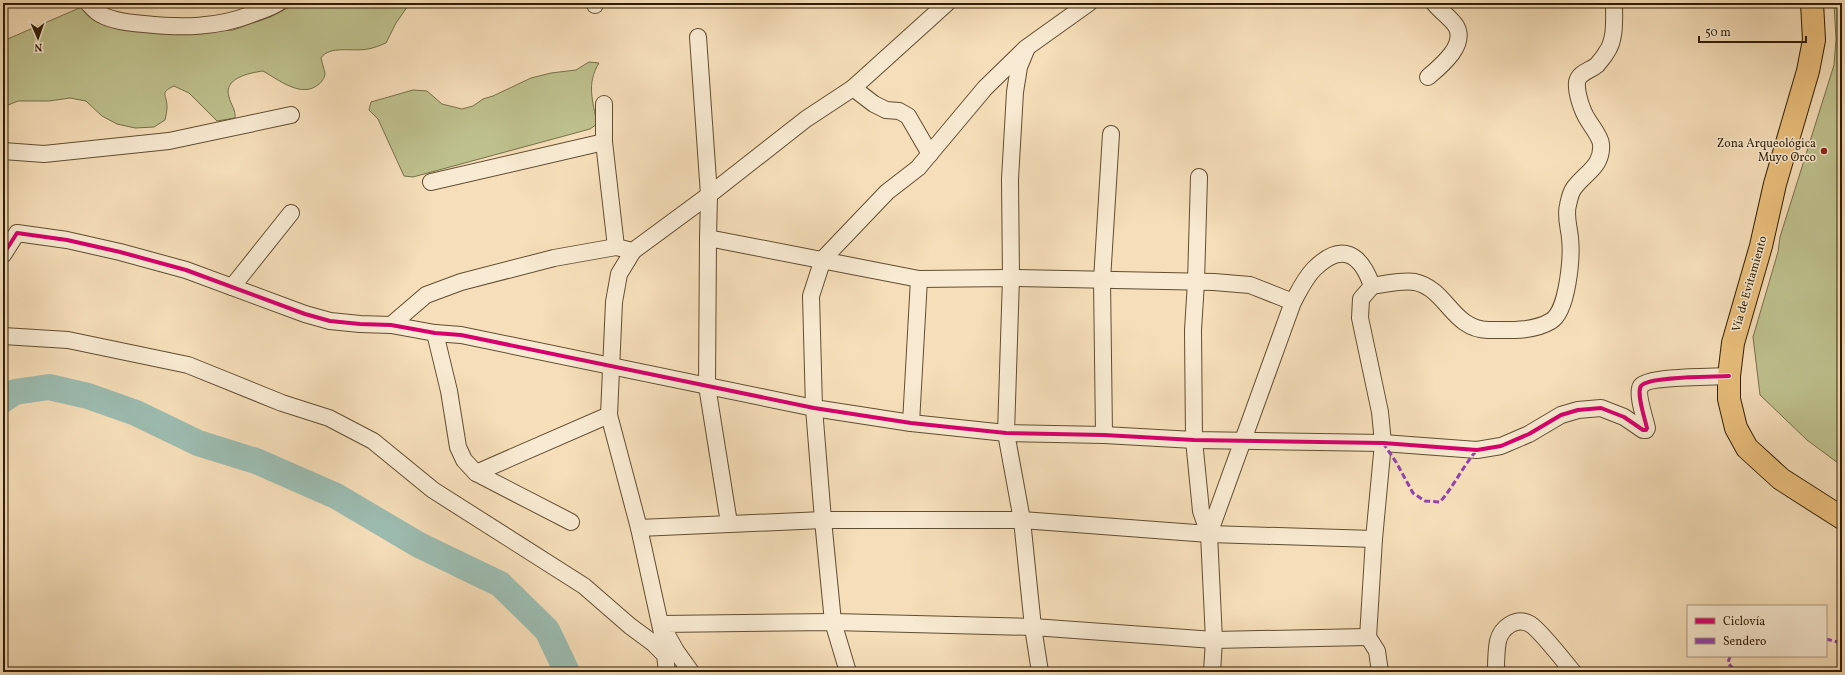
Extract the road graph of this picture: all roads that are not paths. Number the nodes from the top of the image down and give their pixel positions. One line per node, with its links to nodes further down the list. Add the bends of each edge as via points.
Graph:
1 (88, 3): 2 (street, via 96,12 109,18 168,27 203,26 234,21)
2 (278, 3)
3 (947, 3): 11 (street)
4 (1089, 3): 9 (street)
5 (1434, 3): 10 (street, via 1453,22 1459,37 1453,51)
6 (1614, 3): 32 (street, via 1614,31 1607,52 1596,66 1582,73 1577,82 1587,118 1601,141 1601,155 1595,166 1573,189 1567,207 1570,238 1568,280 1559,311 1552,321 1529,328 1475,328 1458,318 1430,288 1414,282)
7 (1812, 3): 39 (highway, Vía de Evitamiento, via 1814,40 1808,71 1776,184 1762,246 1733,343)
8 (698, 37): 20 (street)
9 (1026, 48): 17 (street, via 985,88); 28 (street, via 1015,92 1010,179)
10 (1428, 77)
11 (853, 88): 17 (street, via 874,104 908,116); 20 (street, via 806,119)
12 (604, 104): 15 (street)
13 (291, 115): 16 (street, via 169,141 44,154)
14 (1110, 134): 30 (street)
15 (604, 142): 19 (street); 24 (street)
16 (3, 151)
17 (930, 154): 27 (street, via 918,168 887,192)
18 (1199, 176): 31 (street)
19 (431, 182)
20 (709, 195): 23 (street); 25 (street)
21 (291, 213): 33 (street)
22 (10, 232): 26 (street); 33 (street, via 67,240 120,252 186,270)
23 (708, 238): 27 (street); 40 (street)
24 (616, 247): 25 (street); 35 (street, via 554,258 461,282 426,295)
25 (633, 251): 38 (street, via 619,274 614,302)
26 (3, 256)
27 (823, 259): 29 (street); 41 (street, via 811,296)
28 (1011, 278): 29 (street); 30 (street); 44 (street)
29 (919, 279): 43 (street)
30 (1102, 280): 31 (street); 45 (street)
31 (1196, 282): 34 (street, via 1250,285); 46 (street, via 1193,330)
32 (1372, 286): 34 (street, via 1366,270 1358,260 1343,253 1336,254 1314,269); 48 (street, via 1361,299 1360,318 1380,412)
33 (232, 287): 35 (street, via 330,321)
34 (1293, 302): 47 (street)
35 (391, 325): 36 (street)
36 (435, 333): 38 (street, via 461,335); 49 (street, via 449,391 458,447 464,460)
37 (3, 336): 63 (street, via 68,340 188,365 282,403 329,418 373,441 433,490 584,586)
38 (611, 366): 40 (street); 42 (street)
39 (1729, 376): 48 (street, via 1659,379 1646,382 1640,390 1646,430 1624,417 1601,408 1561,415 1529,434 1500,446 1477,450); 50 (highway, Vía de Evitamiento, via 1729,399 1736,428 1747,448 1781,479)
40 (707, 386): 41 (street); 54 (street)
41 (814, 408): 43 (street); 51 (street)
42 (609, 415): 49 (street); 55 (street)
43 (911, 423): 44 (street)
44 (1006, 433): 45 (street); 52 (street)
45 (1104, 435): 46 (street)
46 (1194, 440): 47 (street); 56 (street, via 1201,512)
47 (1243, 440): 48 (street); 56 (street)
48 (1383, 443): 57 (street)
49 (476, 472): 53 (street)
50 (1842, 518)
51 (823, 520): 52 (street); 54 (street); 58 (street)
52 (1022, 520): 56 (street); 60 (street)
53 (571, 522)
54 (729, 524): 55 (street)
55 (639, 528): 59 (street)
56 (1209, 534): 57 (street); 62 (street)
57 (1374, 539): 61 (street)
58 (834, 622): 59 (street); 60 (street); 66 (street)
59 (661, 624): 63 (street); 65 (street)
60 (1033, 627): 62 (street); 67 (street)
61 (1368, 637): 62 (street); 69 (street, via 1377,651)
62 (1214, 640): 68 (street)
63 (665, 655): 64 (street)
64 (667, 672)
65 (691, 672)
66 (848, 672)
67 (1040, 672)
68 (1212, 672)
69 (1380, 672)
70 (1496, 672): 71 (street, via 1498,642 1502,630 1510,623 1521,622 1530,624 1538,631)
71 (1573, 672)

